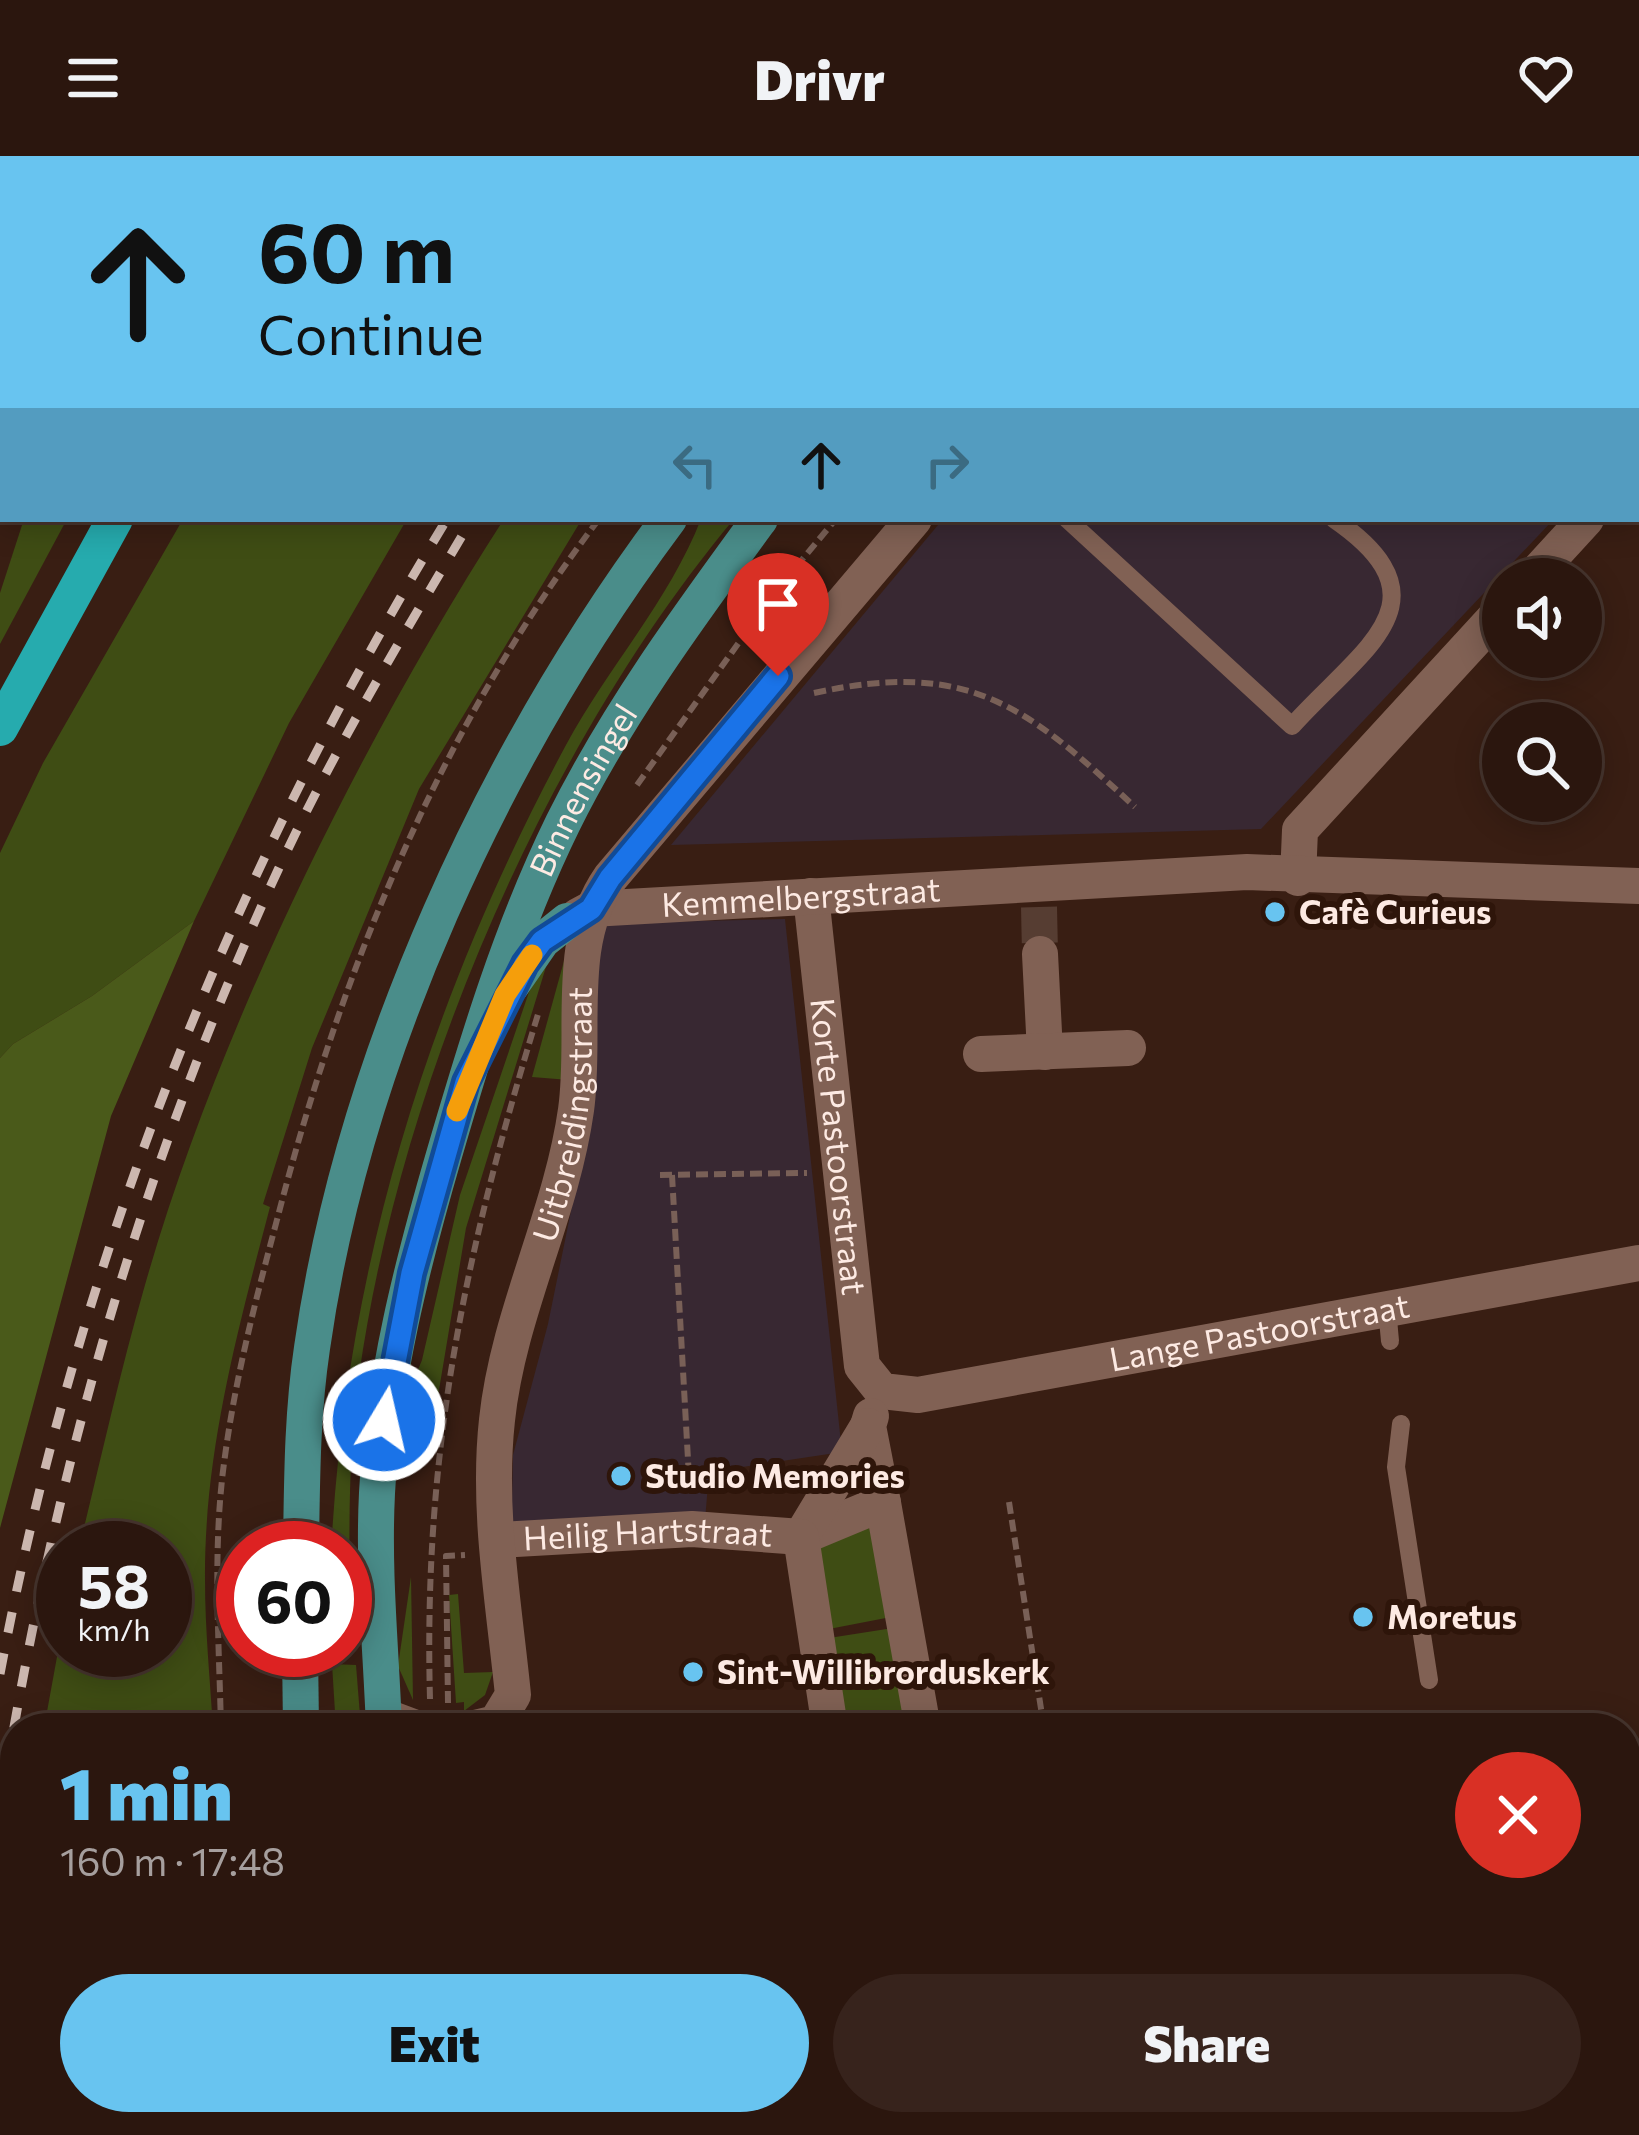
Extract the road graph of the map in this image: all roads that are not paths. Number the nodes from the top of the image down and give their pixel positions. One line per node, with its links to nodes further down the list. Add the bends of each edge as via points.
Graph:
1 (114, 522): 10 (highway)
2 (667, 522): 25 (main road, via 613,594 503,780 450,886 399,1020 347,1188 316,1327)
3 (758, 522): 19 (main road, Binnensingel, via 659,660 564,820 499,976)
4 (911, 522): 14 (street, Uitbreidingstraat)
5 (1070, 522): 6 (lane, via 1292,726 1383,625 1394,602 1384,560)
6 (1338, 522)
7 (1583, 522): 8 (street)
8 (1550, 558)
9 (1482, 632): 11 (street, via 1300,830)
10 (0, 728)
11 (1298, 878): 12 (street, Kemmelbergstraat); 13 (street, Kemmelbergstraat, via 1247,872 1038,894)
12 (1639, 886)
13 (811, 896): 14 (street, Kemmelbergstraat); 21 (street, Korte Pastoorstraat, via 862,1366)
14 (579, 915): 19 (main road, via 525,964); 28 (street, Uitbreidingstraat, via 582,1050 574,1126 497,1418)
15 (1040, 954): 17 (street)
16 (1128, 1048): 17 (street)
17 (1045, 1052): 18 (street)
18 (981, 1054)
19 (466, 1082): 27 (main road, Binnensingel, via 388,1384)
20 (1639, 1263): 21 (street, Lange Pastoorstraat, via 1388,1324 918,1395)
21 (882, 1391): 23 (street)
22 (1401, 1424): 31 (lane, via 1396,1467)
23 (868, 1426): 24 (street); 26 (street)
24 (883, 1503): 26 (street, Heilig Hartstraat); 36 (street)
25 (301, 1521)
26 (801, 1537): 28 (street, Heilig Hartstraat, via 692,1529); 35 (street, Heilig Hartstraat)
27 (372, 1539)
28 (498, 1540): 34 (street, Uitbreidingstraat, via 513,1695)
29 (372, 1655): 33 (main road, Binnensingel)
30 (300, 1677): 32 (main road)
31 (1429, 1680)
32 (301, 1713)
33 (417, 1713)
34 (502, 1713)
35 (828, 1713)
36 (920, 1713)

